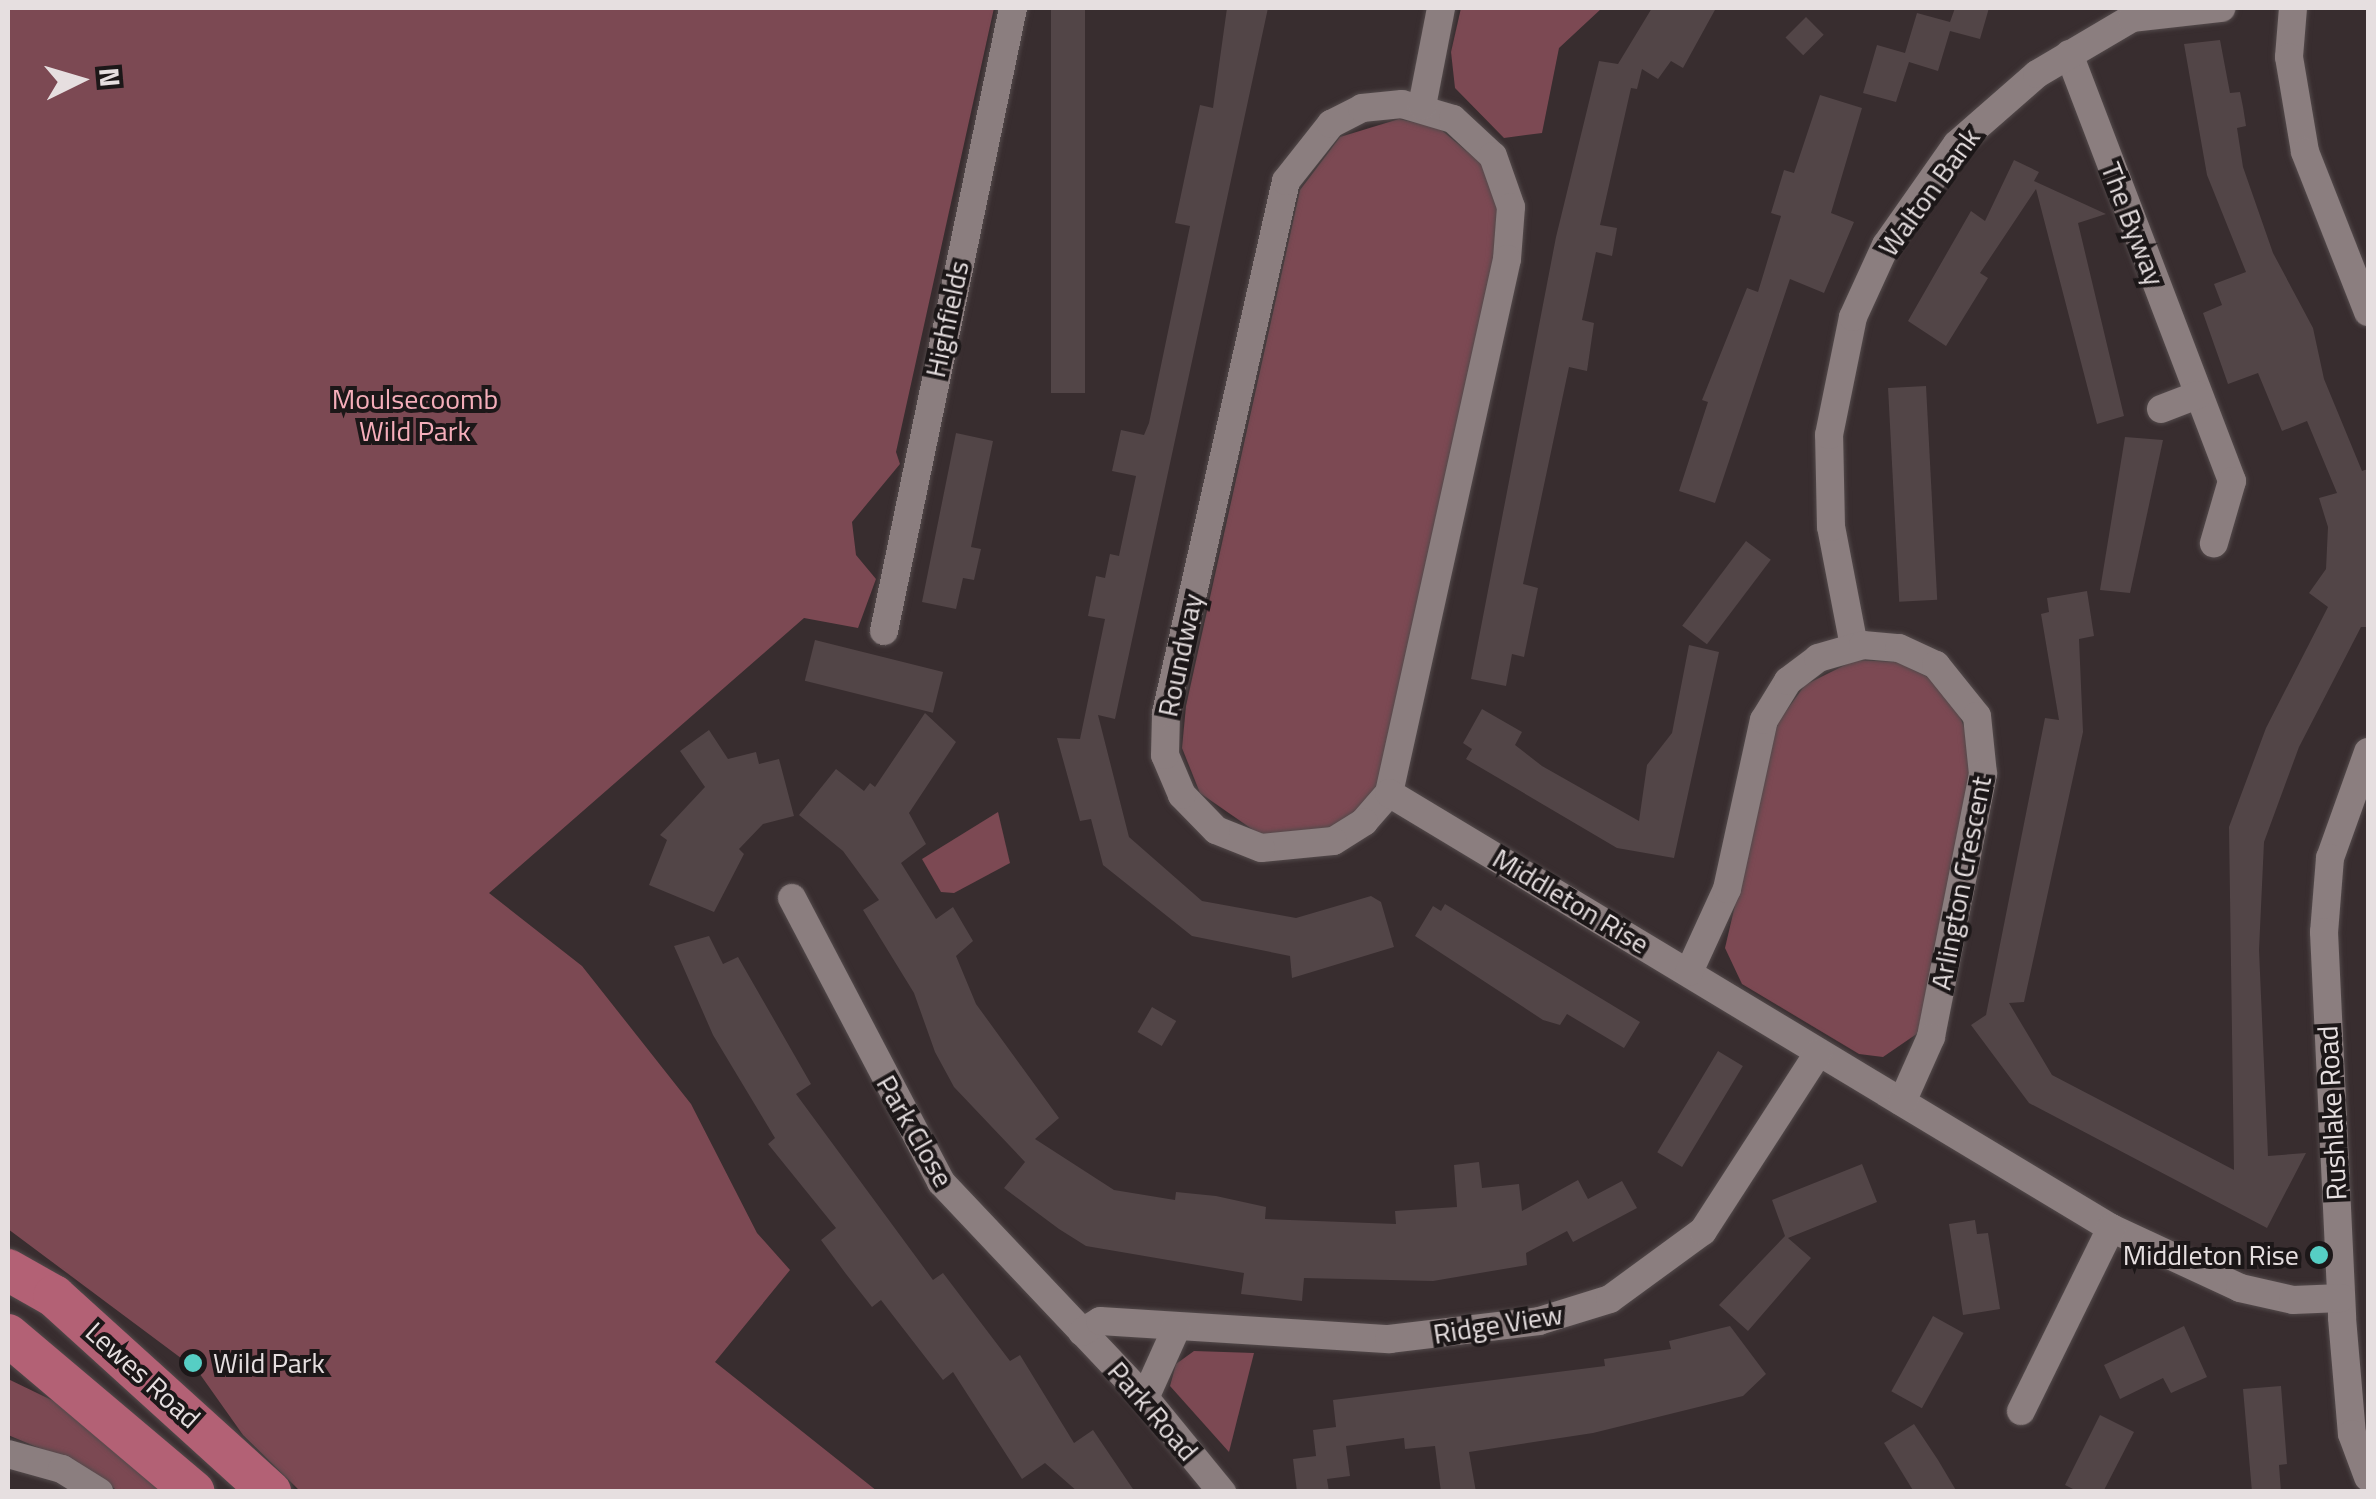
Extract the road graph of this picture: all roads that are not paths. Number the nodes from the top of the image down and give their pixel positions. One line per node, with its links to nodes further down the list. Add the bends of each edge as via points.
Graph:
1 (1014, 8): 12 (street, Highfields)
2 (1440, 8): 7 (street)
3 (2221, 8): 5 (street, Walton Bank)
4 (2293, 8): 8 (street, via 2289,57 2305,152)
5 (2129, 13): 6 (street, Walton Bank)
6 (2069, 54): 9 (street, The Byway); 13 (street, Walton Bank, via 1957,144 1886,245 1853,317 1833,400 1829,498)
7 (1422, 106): 15 (street, via 1466,127 1493,156 1509,192 1511,239); 15 (street, Roundway, via 1349,114 1315,136 1286,182 1164,730 1170,774 1196,812 1261,848 1333,841 1364,822)
8 (2368, 312)
9 (2197, 395): 10 (street); 11 (street, The Byway, via 2232,481)
10 (2161, 408)
11 (2214, 543)
12 (884, 631)
13 (1854, 646): 17 (street, Arlington Crescent, via 1802,668 1769,709 1727,889); 19 (street, Arlington Crescent, via 1899,648 1936,665 1968,700 1984,748 1930,1037)
14 (2368, 752): 22 (street, Rushlake Road, via 2345,801 2326,890)
15 (1389, 793): 17 (street, Middleton Rise)
16 (792, 898): 24 (street, Park Close, via 941,1182)
17 (1689, 972): 18 (street, Middleton Rise)
18 (1818, 1053): 19 (street, Middleton Rise); 23 (street, Ridge View, via 1703,1231 1610,1299 1538,1322 1420,1337)
19 (1902, 1102): 20 (street, Middleton Rise)
20 (2111, 1228): 22 (street, Middleton Rise, via 2240,1288 2293,1300); 27 (street)
21 (8, 1270): 32 (main road, Lewes Road, via 54,1296)
22 (2341, 1298): 29 (street, Rushlake Road, via 2352,1434)
23 (1176, 1329): 24 (street, Ridge View, via 1100,1321); 26 (street)
24 (1082, 1332): 26 (street, Park Road)
25 (8, 1335): 31 (main road, Lewes Road)
26 (1146, 1398): 33 (street, Park Road)
27 (2021, 1411)
28 (8, 1454): 30 (street, via 62,1468)
29 (2368, 1477)
30 (99, 1492)
31 (194, 1492)
32 (270, 1492)
33 (1222, 1492)

